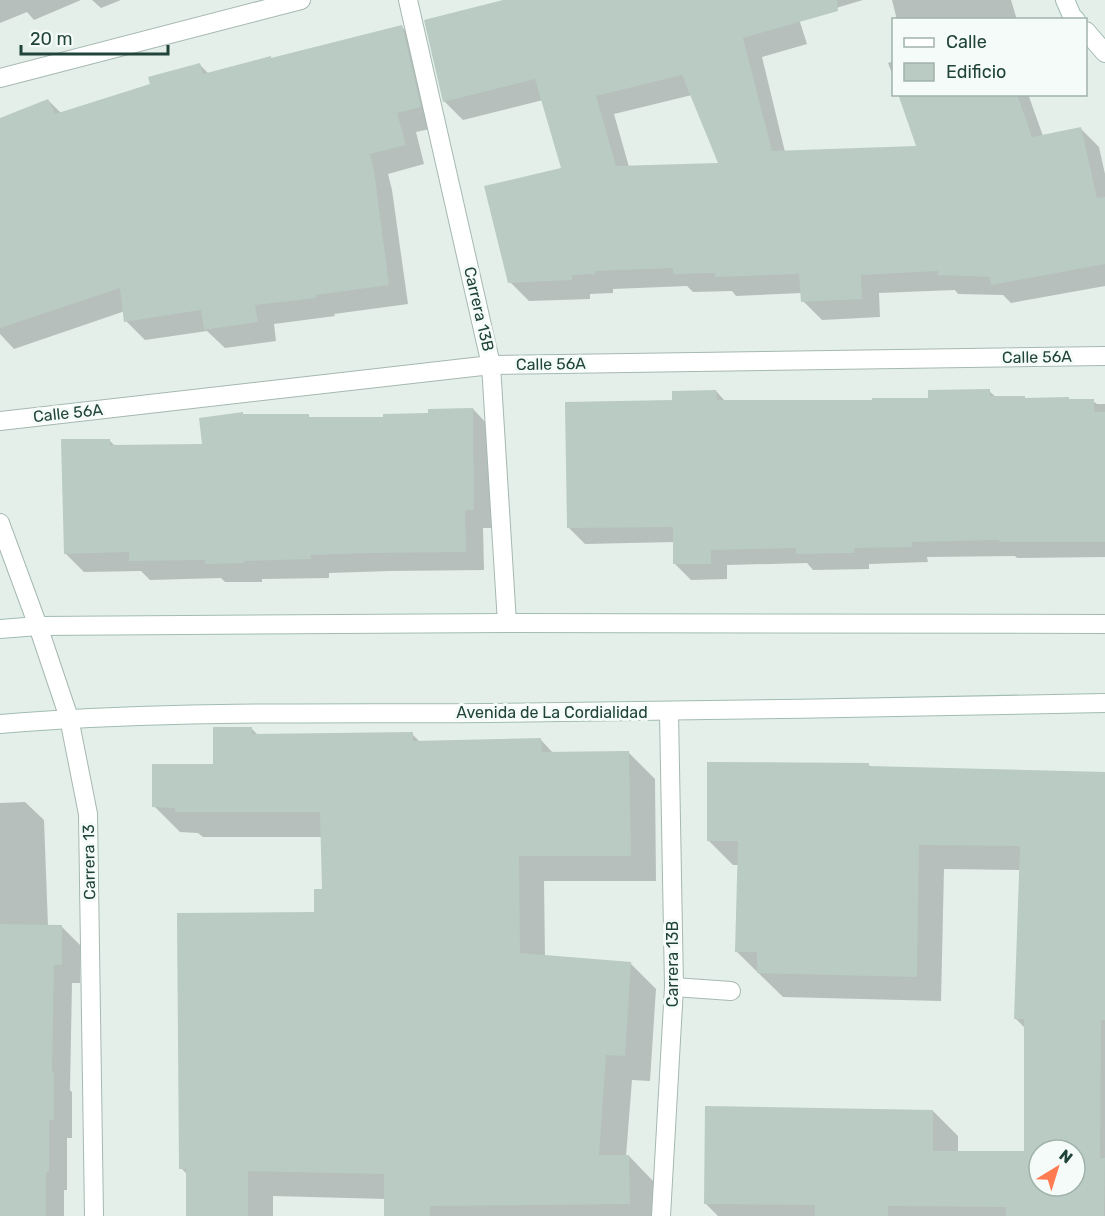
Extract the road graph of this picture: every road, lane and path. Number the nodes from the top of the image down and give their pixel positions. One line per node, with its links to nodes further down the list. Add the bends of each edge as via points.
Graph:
1 (301, 0): 7 (street)
2 (408, 0): 9 (street, Carrera 13B)
3 (1065, 0): 4 (street)
4 (1074, 18)
5 (1087, 32): 6 (street)
6 (1105, 53)
7 (0, 78)
8 (1105, 356): 9 (street, Calle 56A)
9 (491, 365): 10 (street, Calle 56A); 12 (street, Carrera 13B)
10 (0, 421)
11 (0, 523): 14 (street, Carrera 13)
12 (507, 623): 13 (street); 14 (street)
13 (1105, 624)
14 (38, 626): 15 (street); 18 (street, Carrera 13)
15 (0, 629)
16 (1105, 703): 17 (street, Avenida de La Cordialidad)
17 (669, 712): 18 (street, Avenida de La Cordialidad); 20 (street, Carrera 13B)
18 (69, 718): 19 (street, Avenida de La Cordialidad); 22 (street, Carrera 13, via 88,814)
19 (0, 724)
20 (674, 987): 21 (street); 23 (street, Carrera 13B)
21 (731, 991)
22 (94, 1216)
23 (661, 1216)

